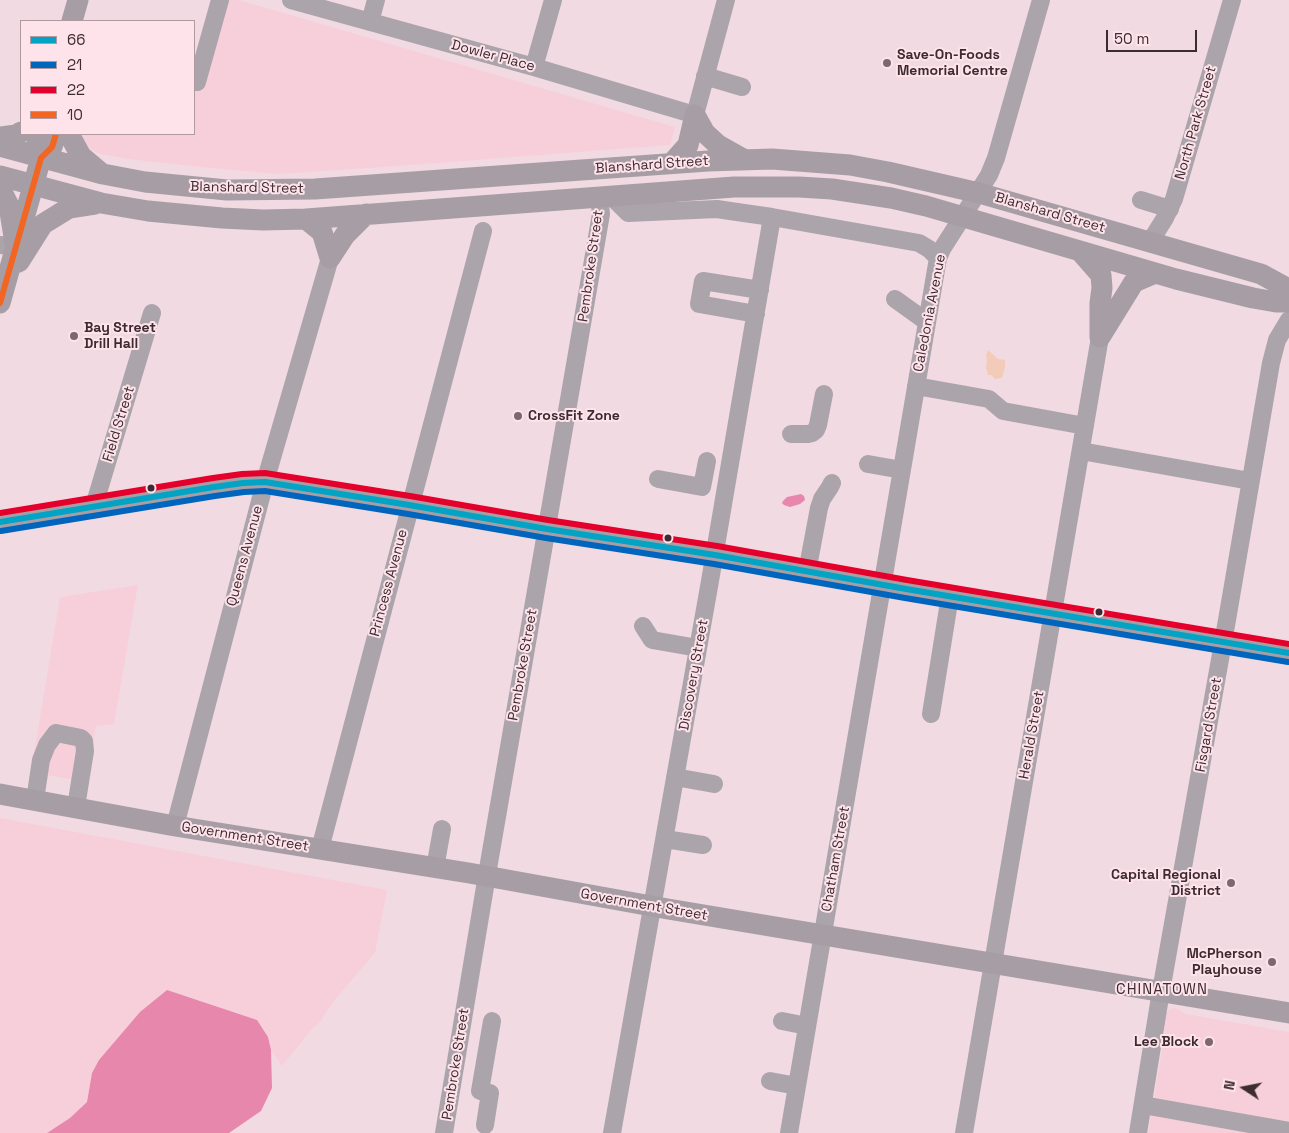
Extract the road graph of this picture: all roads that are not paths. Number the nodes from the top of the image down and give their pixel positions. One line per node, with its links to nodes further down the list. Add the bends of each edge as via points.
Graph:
1 (78, 0): 10 (main road)
2 (92, 0): 11 (main road)
3 (220, 0): 15 (street)
4 (291, 0): 12 (street, Dowler Place)
5 (376, 0): 12 (street)
6 (553, 0): 13 (street)
7 (726, 0): 14 (street)
8 (1041, 0): 32 (street, Caledonia Avenue, via 996,158)
9 (1232, 0): 36 (street, North Park Street)
10 (72, 20)
11 (86, 20)
12 (370, 22): 13 (street, Dowler Place)
13 (534, 67): 17 (street, Dowler Place)
14 (705, 76): 16 (street); 17 (street)
15 (195, 82)
16 (742, 87)
17 (695, 115): 25 (main road, via 718,145); 26 (main road, via 688,145)
18 (20, 133): 22 (main road)
19 (40, 135): 24 (main road, via 37,143)
20 (56, 135): 24 (main road, via 52,147)
21 (70, 135): 28 (main road, via 81,156)
22 (0, 137)
23 (0, 146): 24 (main road, Blanshard Street)
24 (41, 158): 28 (main road, Blanshard Street); 30 (main road)
25 (743, 159): 26 (main road, Blanshard Street); 32 (main road, Blanshard Street, via 850,165)
26 (672, 163): 27 (main road, Blanshard Street)
27 (572, 171): 28 (main road, Blanshard Street, via 272,191 184,186); 33 (main road)
28 (103, 174)
29 (0, 176): 30 (main road, Blanshard Street)
30 (34, 186): 35 (main road, Blanshard Street); 43 (main road)
31 (0, 188): 43 (main road, via 9,206)
32 (979, 193): 38 (street, Caledonia Avenue); 42 (main road, Blanshard Street)
33 (605, 196): 37 (main road, Blanshard Street); 38 (main road, Blanshard Street, via 734,187 798,187 891,198); 39 (street, Blanshard Street, via 628,213 717,209); 73 (street, Pembroke Street)
34 (1141, 200): 36 (street)
35 (101, 202): 40 (main road, Blanshard Street, via 148,211 222,218); 50 (main road, via 69,208 43,224)
36 (1170, 209): 42 (street, North Park Street)
37 (366, 214): 40 (main road, Blanshard Street); 45 (main road, via 345,235)
38 (963, 216): 44 (main road, Blanshard Street); 46 (street, Caledonia Avenue)
39 (772, 217): 46 (street, Blanshard Street, via 919,243); 48 (street, Discovery Street)
40 (306, 218): 45 (main road, via 322,232)
41 (482, 231): 70 (street, Princess Avenue)
42 (1150, 242): 49 (main road, Blanshard Street, via 1261,274)
43 (8, 246): 50 (main road)
44 (1080, 251): 47 (main road, Blanshard Street); 57 (main road, via 1101,275)
45 (330, 258): 68 (street, Queens Avenue)
46 (938, 258): 56 (street, Caledonia Avenue)
47 (1155, 273): 52 (main road, Blanshard Street, via 1253,298); 57 (main road, via 1134,282)
48 (760, 290): 54 (street, Discovery Street); 54 (street, via 703,281 700,304)
49 (1289, 291)
50 (3, 293)
51 (895, 299): 56 (street)
52 (1289, 302)
53 (152, 313): 71 (street, Field Street)
54 (756, 314): 66 (street, Discovery Street)
55 (1289, 320): 67 (street, Fisgard Street, via 1277,340 1271,363)
56 (927, 322): 58 (street, Caledonia Avenue)
57 (1100, 338): 60 (street, Herald Street)
58 (916, 386): 60 (street, via 989,399 1003,411); 64 (street, Caledonia Avenue)
59 (824, 394): 61 (street, via 816,430 808,434)
60 (1085, 426): 62 (street, Herald Street)
61 (791, 434)
62 (1081, 451): 67 (street); 78 (street, Herald Street)
63 (868, 464): 64 (street)
64 (902, 470): 76 (street, Caledonia Avenue)
65 (658, 479): 66 (street, via 702,486 706,468)
66 (728, 480): 74 (street, Discovery Street)
67 (1250, 481): 80 (street, Fisgard Street)
68 (265, 482): 70 (main road); 71 (main road); 89 (street, Queens Avenue)
69 (832, 483): 75 (street, via 819,508)
70 (410, 505): 73 (main road); 93 (street, Princess Avenue)
71 (94, 506): 72 (main road)
72 (1, 521)
73 (546, 529): 74 (main road); 95 (street, Pembroke Street)
74 (715, 555): 75 (main road); 81 (street, Discovery Street)
75 (808, 572): 76 (main road)
76 (882, 585): 77 (main road); 97 (street, Chatham Street)
77 (950, 596): 78 (main road); 83 (street)
78 (1053, 613): 80 (main road); 98 (street, Herald Street)
79 (643, 626): 81 (street, via 652,640)
80 (1224, 642): 82 (main road); 99 (street, Fisgard Street)
81 (698, 648): 84 (street, Discovery Street)
82 (1289, 653)
83 (931, 714)
84 (675, 777): 85 (street); 91 (street, Discovery Street)
85 (714, 784)
86 (0, 794): 87 (main road, Government Street)
87 (36, 800): 88 (main road, Government Street); 88 (street, via 41,760 56,733 84,741)
88 (76, 807): 89 (main road, Government Street)
89 (175, 826): 93 (main road, Government Street)
90 (442, 829): 94 (street)
91 (665, 838): 92 (street); 96 (street, Discovery Street)
92 (703, 845)
93 (320, 849): 94 (main road, Government Street)
94 (435, 868): 95 (main road, Government Street)
95 (487, 876): 96 (main road, Government Street); 104 (street, Pembroke Street)
96 (653, 907): 97 (main road, Government Street); 112 (street, Discovery Street)
97 (823, 935): 98 (main road, Government Street); 103 (street, Chatham Street)
98 (993, 963): 99 (main road, Government Street); 114 (street, Herald Street)
99 (1161, 991): 100 (main road, Government Street); 108 (street, Fisgard Street)
100 (1289, 1013)
101 (492, 1021): 105 (street)
102 (782, 1021): 103 (street)
103 (807, 1026): 107 (street, Chatham Street)
104 (457, 1056): 105 (street); 111 (street, Pembroke Street)
105 (485, 1060): 109 (street, via 480,1091 490,1093)
106 (770, 1081): 107 (street)
107 (797, 1086): 113 (street, Chatham Street)
108 (1143, 1105): 110 (street); 115 (street, Fisgard Street)
109 (485, 1125)
110 (1289, 1131)
111 (444, 1133)
112 (612, 1133)
113 (789, 1133)
114 (964, 1133)
115 (1138, 1133)

